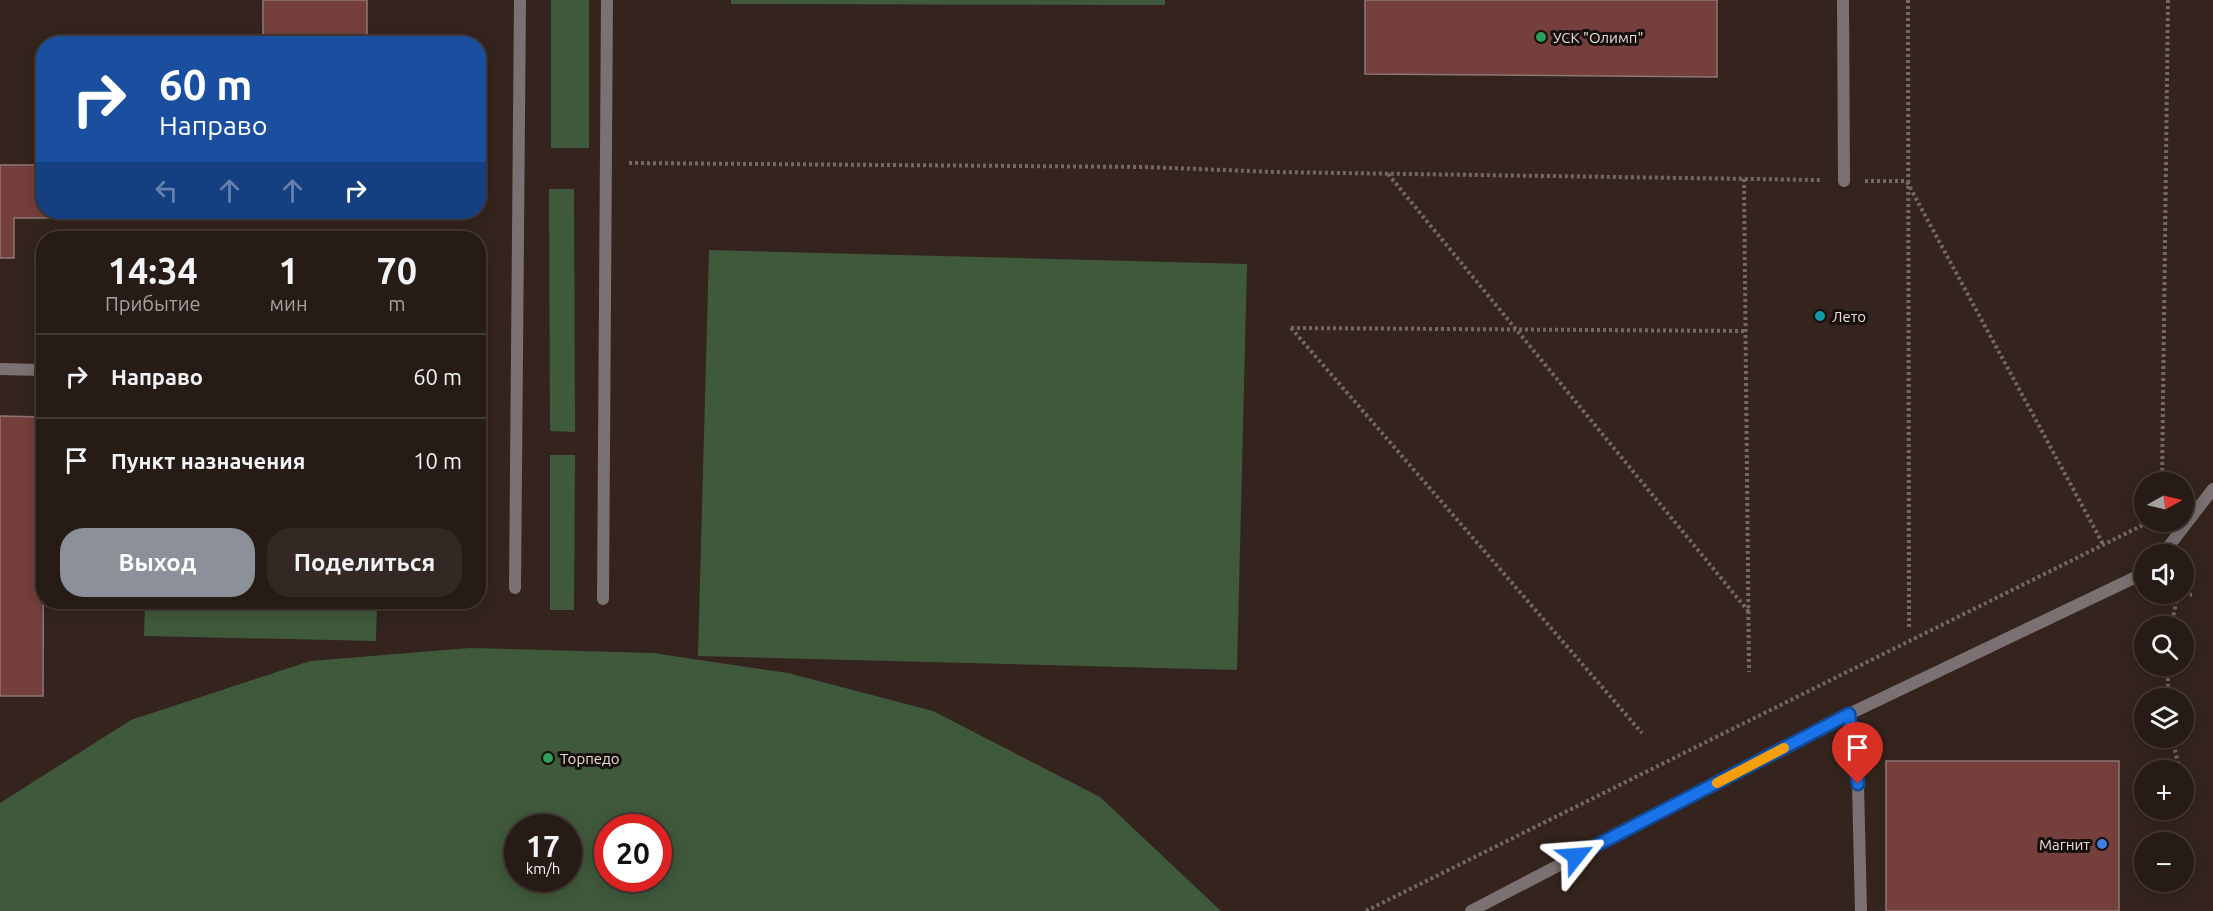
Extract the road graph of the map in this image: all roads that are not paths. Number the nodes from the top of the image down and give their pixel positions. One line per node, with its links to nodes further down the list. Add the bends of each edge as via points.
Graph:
1 (520, 0): 10 (lane)
2 (607, 0): 11 (lane)
3 (1843, 0): 4 (lane)
4 (1844, 181)
5 (0, 369): 6 (lane)
6 (36, 370)
7 (2213, 489): 8 (lane)
8 (2170, 544)
9 (2134, 578): 12 (lane)
10 (515, 588)
11 (603, 599)
12 (1849, 714): 13 (lane); 14 (lane, via 1858,784)
13 (1471, 911)
14 (1861, 911)

